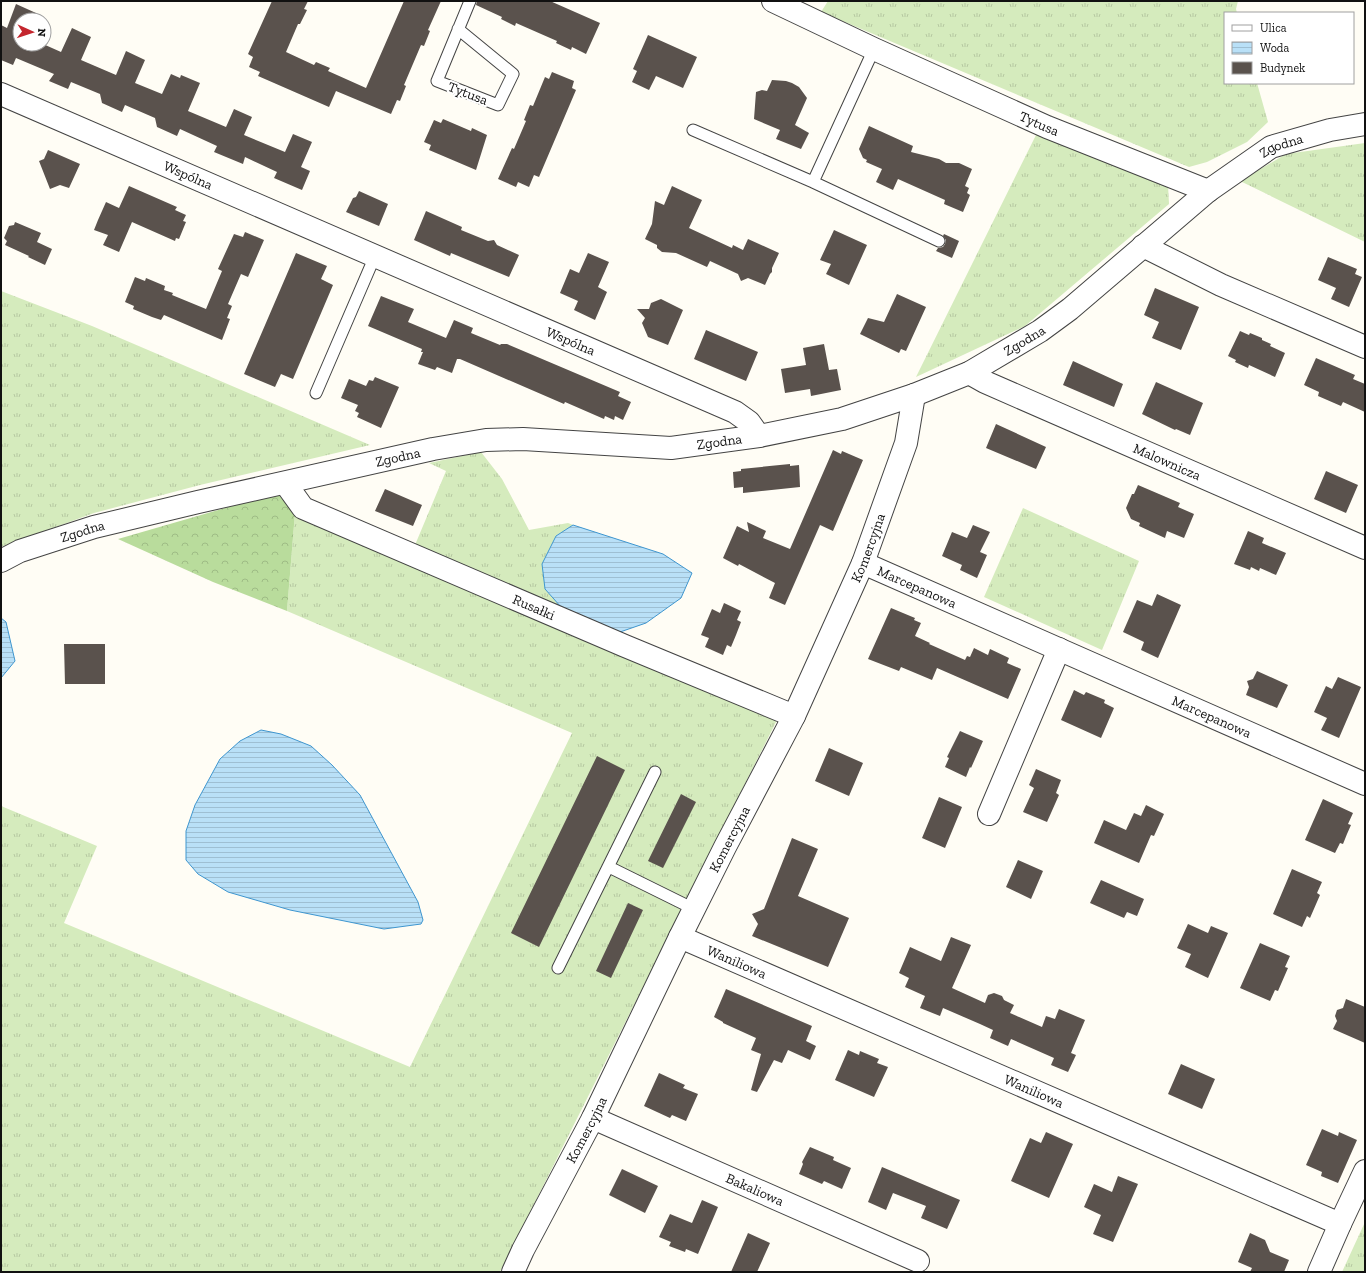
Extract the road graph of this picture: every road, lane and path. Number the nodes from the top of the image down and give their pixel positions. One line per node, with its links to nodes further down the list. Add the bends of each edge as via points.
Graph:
1 (470, 1): 4 (lane, Tytusa)
2 (773, 1): 3 (street, Tytusa)
3 (804, 8): 5 (street, Tytusa)
4 (458, 29): 4 (lane, Tytusa, via 437,81 498,105 513,74)
5 (874, 49): 9 (lane); 10 (street, Tytusa, via 1047,127)
6 (1, 94): 13 (street, Wspólna)
7 (1365, 124): 10 (street, Zgodna, via 1330,130 1271,147)
8 (693, 130): 9 (lane)
9 (813, 182): 11 (lane)
10 (1208, 191): 12 (street, Zgodna)
11 (939, 241)
12 (1143, 246): 14 (street, via 1221,285); 15 (street, Zgodna, via 1040,331)
13 (375, 256): 16 (lane); 18 (street, Wspólna, via 735,412 749,422)
14 (1365, 347)
15 (969, 373): 17 (street, Zgodna); 20 (street, Malownicza)
16 (316, 393)
17 (914, 395): 18 (street, Zgodna, via 842,419); 22 (street, Komercyjna, via 906,443)
18 (759, 436): 19 (street, Zgodna, via 671,448 523,439 486,440 433,449)
19 (285, 482): 21 (street, Zgodna, via 94,527 20,551); 24 (street, Rusałki, via 303,508)
20 (1365, 548)
21 (1, 561)
22 (863, 563): 23 (street, Marcepanowa); 24 (street, Komercyjna)
23 (1059, 649): 26 (street, Marcepanowa); 27 (street)
24 (794, 716): 29 (street, Komercyjna)
25 (656, 772): 28 (lane)
26 (1365, 784)
27 (990, 814)
28 (608, 867): 29 (lane); 31 (lane)
29 (694, 909): 30 (street, Komercyjna)
30 (680, 937): 32 (street, Komercyjna); 34 (street, Waniliowa)
31 (558, 968)
32 (593, 1118): 35 (street, Bakaliowa); 36 (street, Komercyjna)
33 (1365, 1171): 34 (street)
34 (1340, 1224): 37 (street)
35 (918, 1261)
36 (513, 1272)
37 (1320, 1272)

